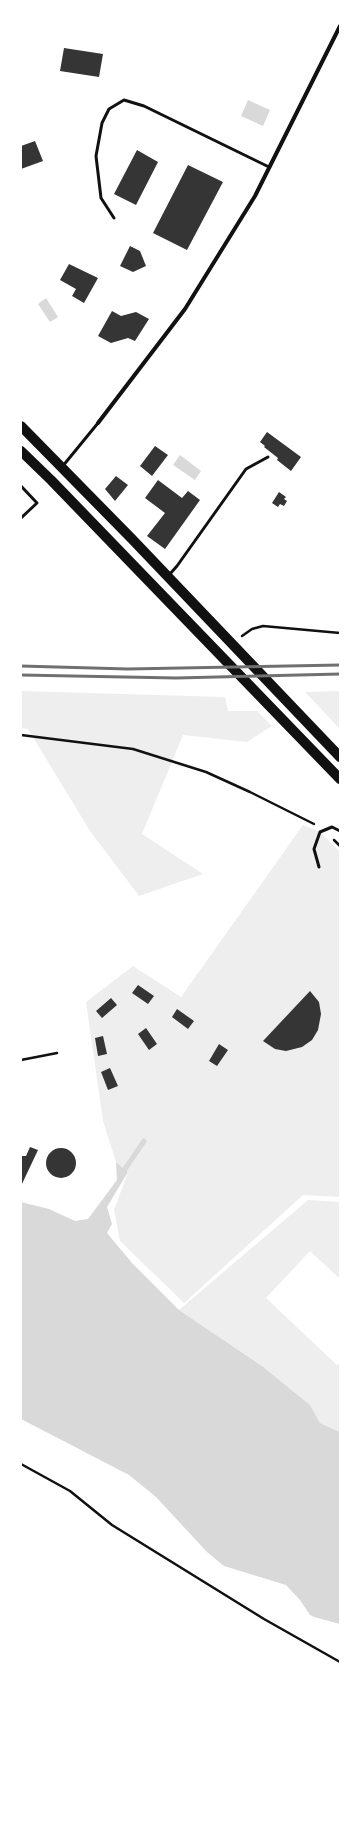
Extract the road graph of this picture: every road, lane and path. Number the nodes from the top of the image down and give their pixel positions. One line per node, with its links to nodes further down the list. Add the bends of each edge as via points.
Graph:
1 (340, 26): 2 (street)
2 (270, 167): 3 (lane, via 144,106 124,100 109,109 102,123 96,156 100,198); 4 (street, via 186,309)
3 (114, 218)
4 (98, 424): 8 (lane)
5 (21, 426): 8 (main road)
6 (21, 451): 16 (main road)
7 (268, 457): 11 (lane, via 246,469)
8 (62, 468): 11 (main road)
9 (21, 486): 10 (lane, via 37,503)
10 (21, 518)
11 (168, 576): 13 (main road)
12 (340, 634): 13 (path, via 263,626 252,629)
13 (233, 645): 15 (main road)
14 (21, 735): 17 (path, via 133,749 169,760 206,772)
15 (340, 757)
16 (340, 779)
17 (322, 829): 18 (lane, via 332,827); 19 (path); 20 (lane, via 314,849)
18 (340, 831)
19 (340, 846)
20 (319, 866)
21 (57, 1053): 22 (path)
22 (21, 1060)
23 (21, 1464): 24 (path, via 70,1491 112,1525 184,1570)
24 (340, 1662)

